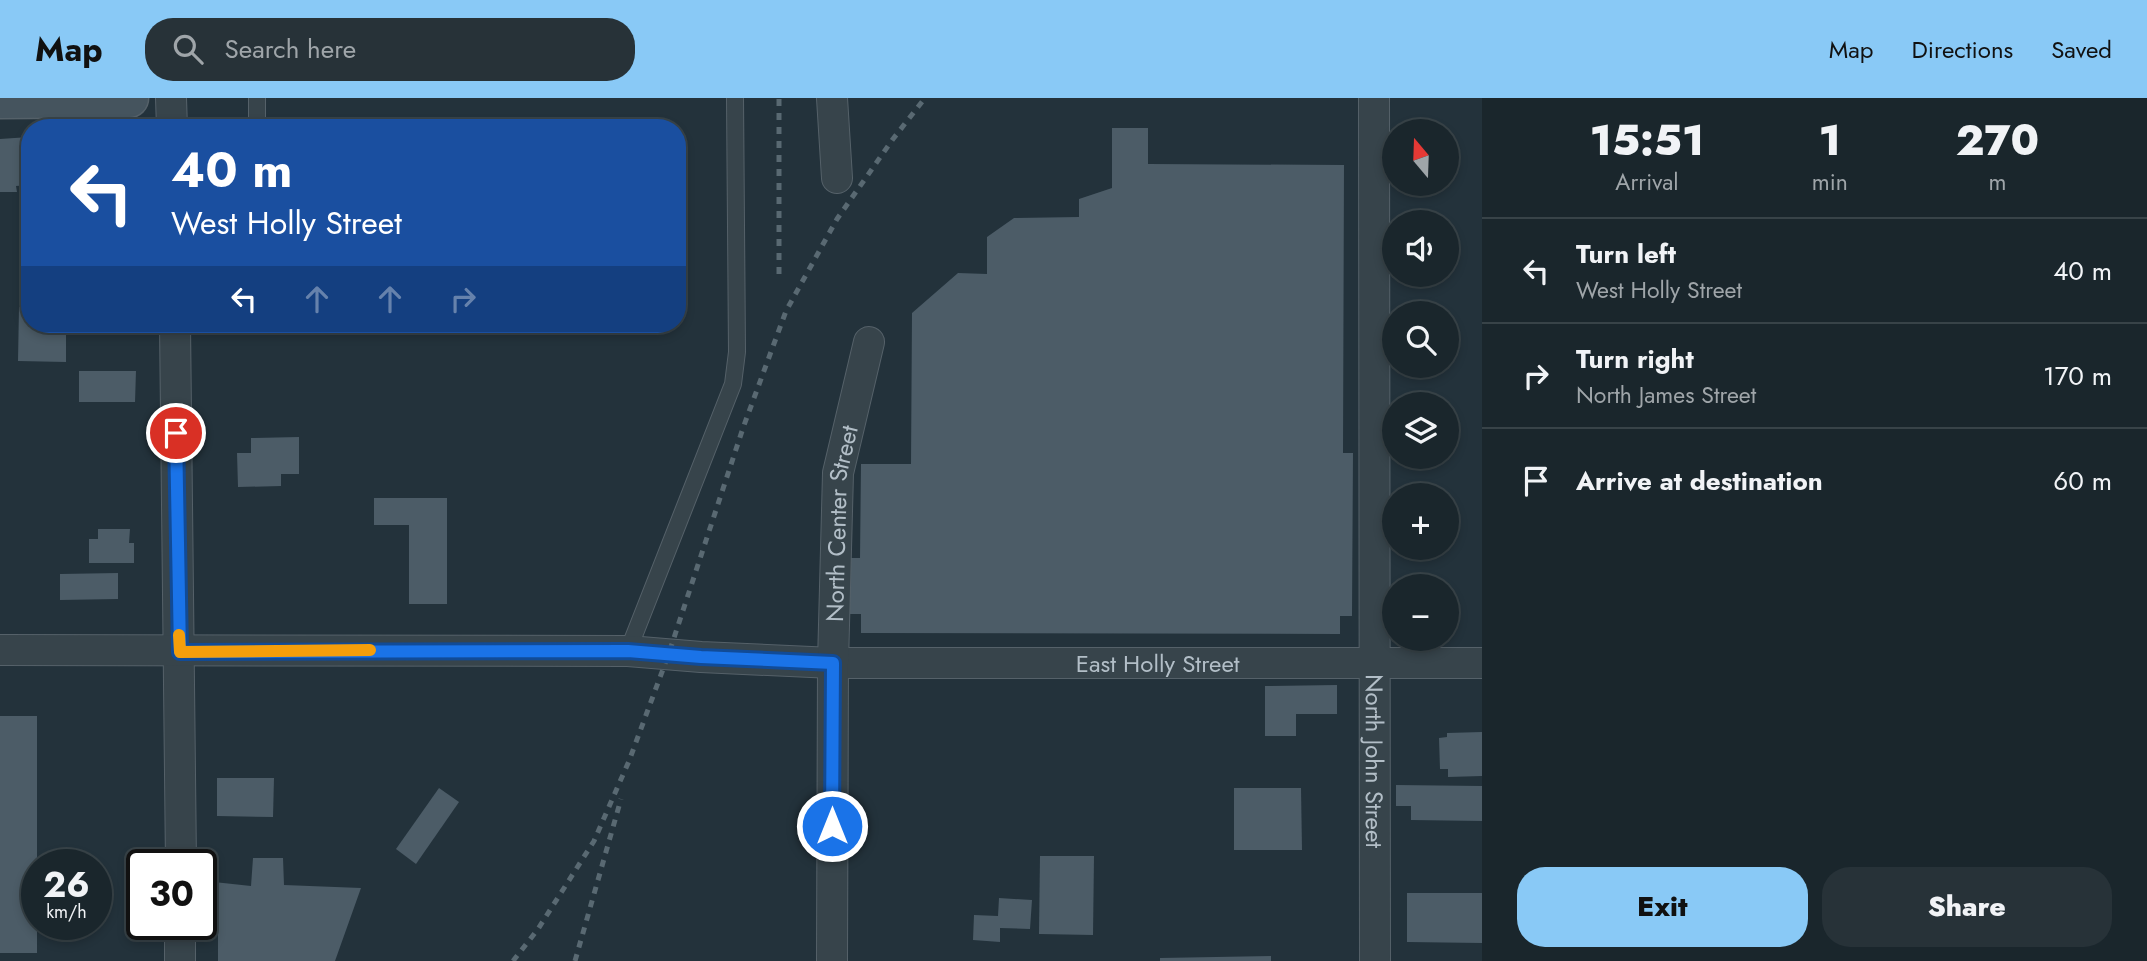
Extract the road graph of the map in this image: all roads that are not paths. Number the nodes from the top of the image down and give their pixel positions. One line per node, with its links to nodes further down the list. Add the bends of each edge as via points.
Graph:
1 (129, 98): 7 (street)
2 (171, 98): 8 (street)
3 (257, 98): 9 (lane)
4 (735, 98): 14 (lane, via 737,352 733,384)
5 (832, 98): 10 (street)
6 (1374, 98): 16 (street, North John Street)
7 (0, 99)
8 (172, 119)
9 (257, 119)
10 (837, 178)
11 (175, 333): 15 (street)
12 (869, 342): 17 (street, North Center Street, via 838,473)
13 (0, 650): 15 (street, East Holly Street)
14 (628, 651): 15 (street, East Holly Street); 17 (street, East Holly Street)
15 (180, 652): 19 (street)
16 (1376, 662): 17 (street, East Holly Street); 18 (street, East Holly Street); 23 (street, North John Street)
17 (833, 663): 22 (street, North Center Street)
18 (1482, 663)
19 (181, 849)
20 (180, 940): 21 (street)
21 (180, 961)
22 (832, 961)
23 (1375, 961)

